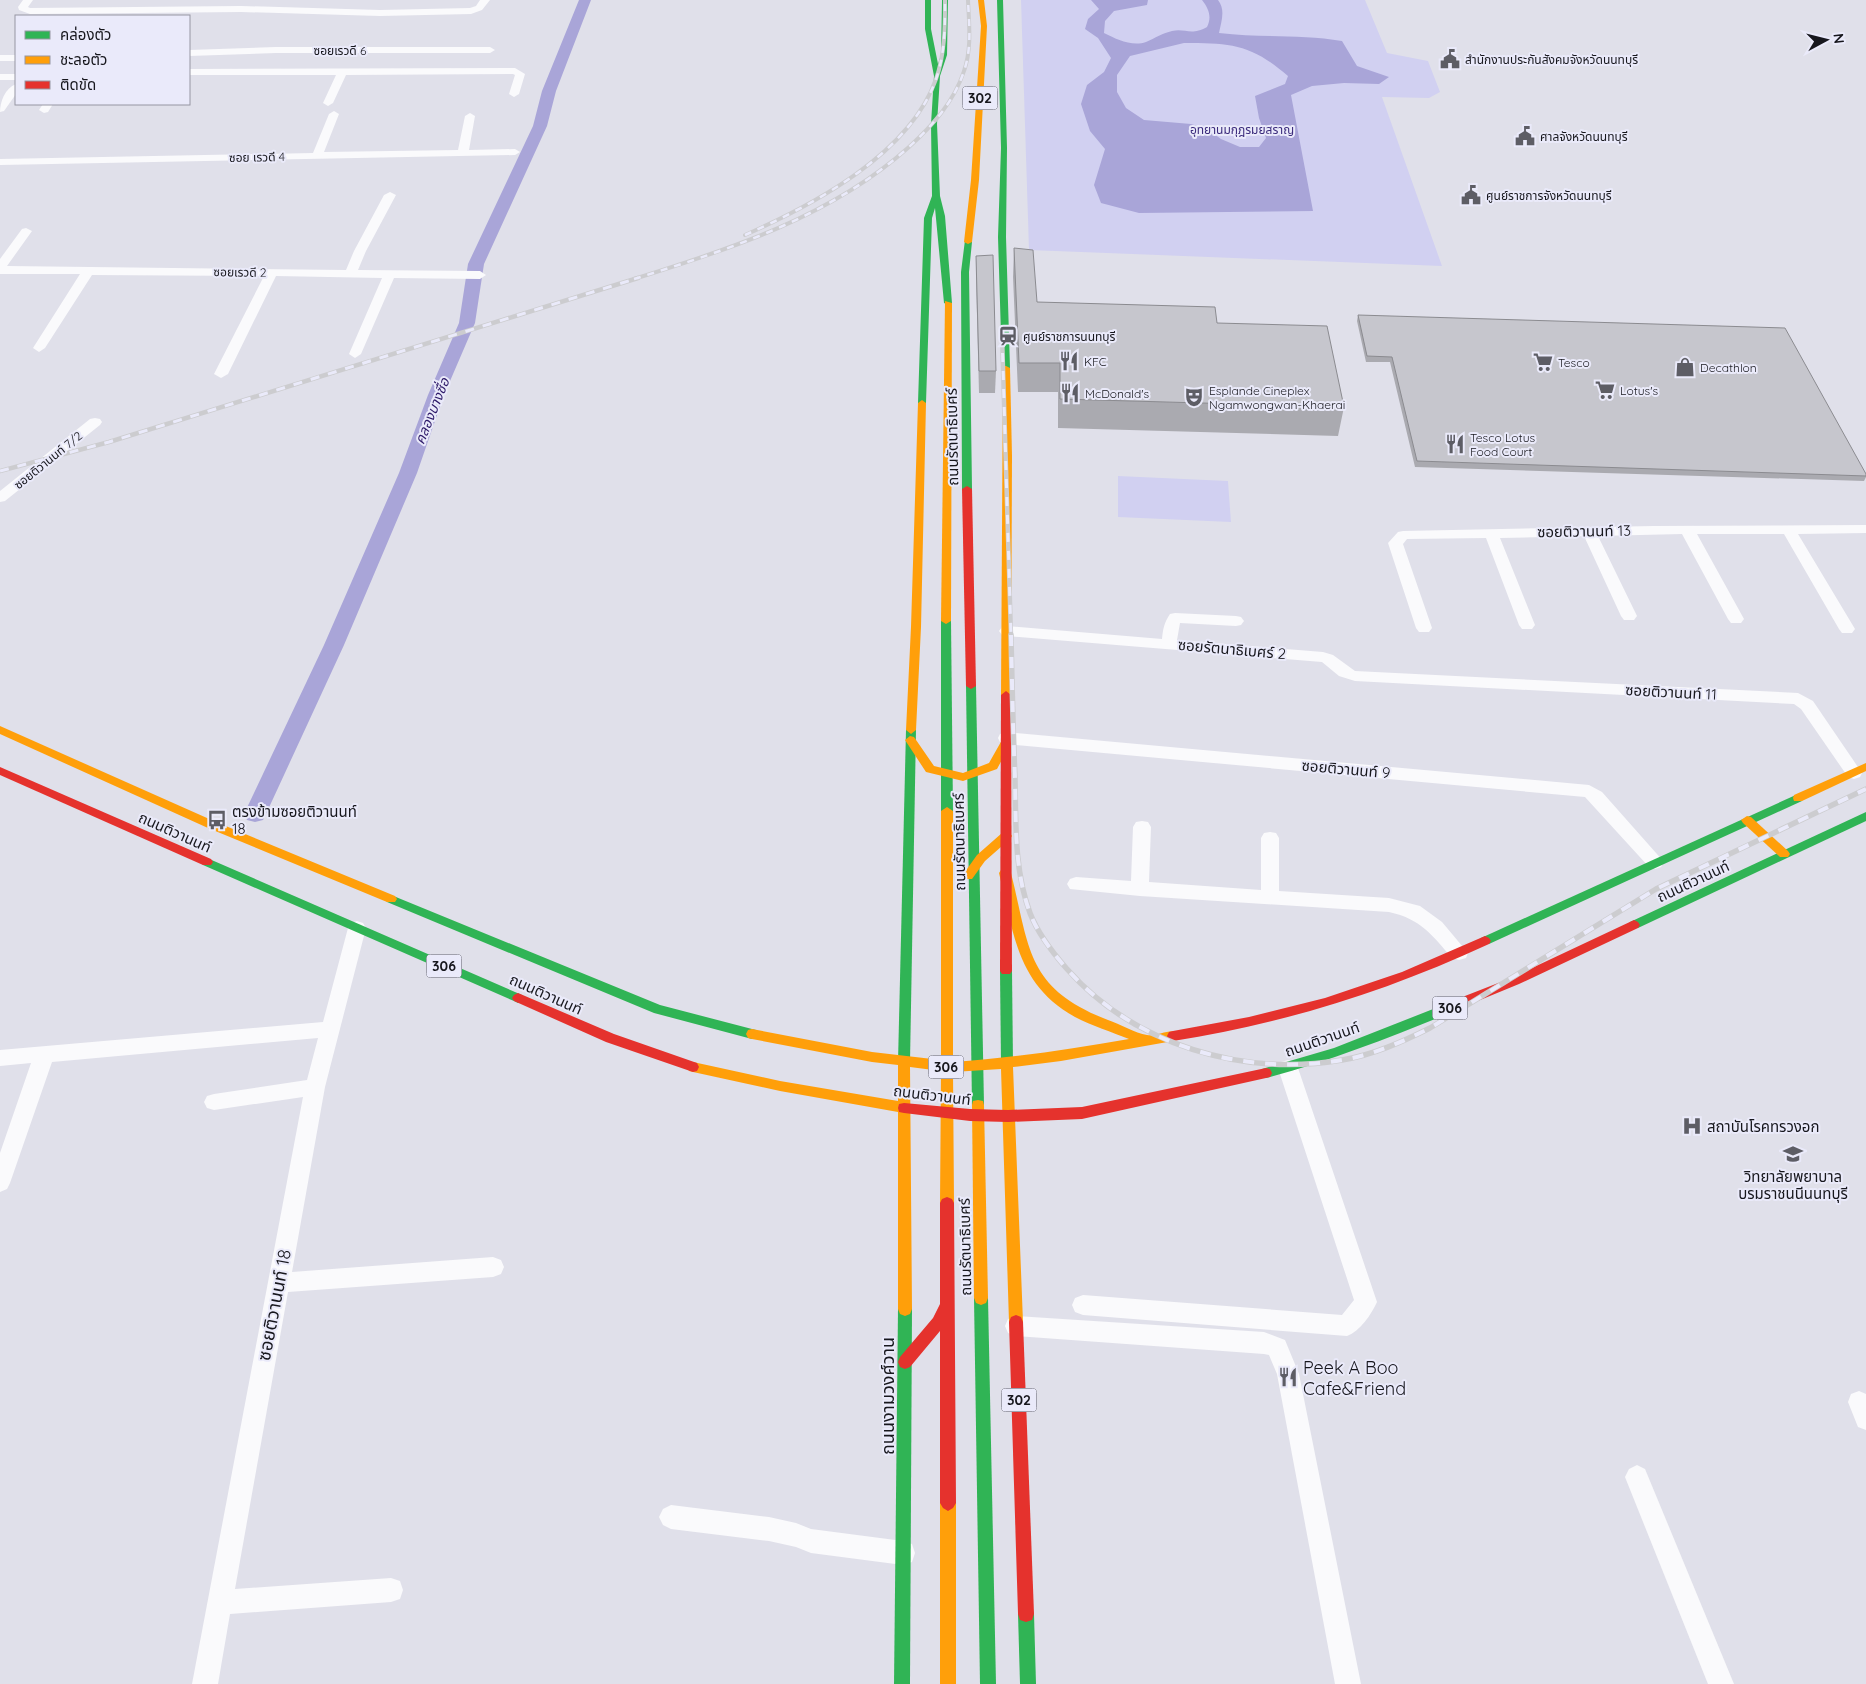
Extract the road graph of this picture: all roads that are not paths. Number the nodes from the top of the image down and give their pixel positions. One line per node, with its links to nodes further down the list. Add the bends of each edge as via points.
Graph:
1 (28, 0): 7 (street, via 23,7 30,11)
2 (484, 0): 7 (street, via 475,10 452,12 370,12)
3 (928, 0): 14 (main road, ถนนรัตนาธิเบศร์, via 928,29)
4 (945, 0): 14 (main road, ถนนรัตนาธิเบศร์, via 944,56)
5 (981, 0): 106 (main road, ถนนรัตนาธิเบศร์ / 302, via 984,26 975,180 965,272 965,354)
6 (1000, 0): 52 (main road, 302, via 1008,456)
7 (244, 4)
8 (490, 50): 9 (street, ซอยเรวดี 6)
9 (190, 53)
10 (0, 58): 11 (street)
11 (15, 58)
12 (193, 72): 13 (street)
13 (342, 73): 18 (street, via 515,71 520,74); 19 (street)
14 (937, 76): 28 (main road, ถนนรัตนาธิเบศร์, via 934,124)
15 (0, 77): 16 (street)
16 (15, 77)
17 (15, 88): 20 (street)
18 (514, 94)
19 (328, 103)
20 (0, 109)
21 (334, 114): 25 (street)
22 (470, 116): 24 (street)
23 (515, 152): 24 (street, ซอย เรวดี 4)
24 (463, 153): 25 (street, ซอย เรวดี 4)
25 (317, 156): 26 (street, ซอย เรวดี 4)
26 (0, 162)
27 (390, 195): 33 (street)
28 (936, 196): 56 (main road, ถนนรัตนาธิเบศร์, via 928,218 917,621); 105 (main road, ถนนรัตนาธิเบศร์, via 941,216 948,294)
29 (26, 230): 30 (street)
30 (0, 269): 31 (street, ซอยเรวดี 2)
31 (88, 271): 32 (street, ซอยเรวดี 2); 36 (street)
32 (272, 272): 33 (street, ซอยเรวดี 2); 38 (street)
33 (351, 273): 34 (street, ซอยเรวดี 2)
34 (390, 274): 35 (street, ซอยเรวดี 2); 37 (street)
35 (480, 274)
36 (39, 348)
37 (355, 354)
38 (222, 374)
39 (95, 422): 40 (street, ซอยติวานนท์ 7/2)
40 (0, 498)
41 (1866, 529): 43 (street, ซอยติวานนท์ 13)
42 (1687, 530): 43 (street, ซอยติวานนท์ 13); 44 (street, ซอยติวานนท์ 13); 47 (street)
43 (1789, 530): 51 (street)
44 (1590, 531): 45 (street, ซอยติวานนท์ 13); 46 (street)
45 (1492, 533): 49 (street); 50 (street, ซอยติวานนท์ 13, via 1410,534 1403,535 1395,543)
46 (1629, 616)
47 (1736, 619)
48 (1236, 621): 53 (street, via 1175,618)
49 (1527, 625)
50 (1424, 628)
51 (1847, 629)
52 (1007, 631): 53 (street, ซอยรัตนาธิเบศร์ 2); 57 (main road, 302)
53 (1170, 644): 54 (street, ซอยรัตนาธิเบศร์ 2, via 1322,657 1331,660 1343,673 1355,676)
54 (1450, 681): 58 (street, ซอยติวานนท์ 11, via 1798,699 1807,705)
55 (0, 730): 79 (main road, ถนนติวานนท์ / 306, via 212,824 658,1009 733,1030)
56 (910, 740): 57 (main road, via 930,769 963,777 993,766); 79 (main road, ถนนรัตนาธิเบศร์)
57 (1006, 740): 63 (main road, 302); 66 (street, ซอยติวานนท์ 9, via 1589,791)
58 (1860, 770): 61 (main road, ถนนติวานนท์ / 306)
59 (0, 772): 72 (main road, ถนนติวานนท์ / 306)
60 (1866, 816): 65 (main road, ถนนติวานนท์ / 306)
61 (1747, 820): 65 (main road); 66 (main road, ถนนติวานนท์ / 306)
62 (1142, 827): 69 (street)
63 (1006, 836): 67 (main road, 302); 70 (main road, via 981,858)
64 (1270, 838): 71 (street)
65 (1784, 854): 83 (main road, ถนนติวานนท์ / 306, via 1515,981 1400,1028)
66 (1655, 862): 73 (main road, ถนนติวานนท์ / 306)
67 (1006, 873): 75 (main road, via 1028,965 1045,990 1093,1021); 80 (main road, 302)
68 (1076, 884): 69 (street)
69 (1140, 888): 71 (street)
70 (962, 890)
71 (1270, 898): 73 (street, via 1412,909 1430,920)
72 (357, 928): 74 (street, ซอยติวานนท์ 18); 86 (main road, ถนนติวานนท์ / 306, via 610,1038 691,1067)
73 (1459, 953): 75 (main road, ถนนติวานนท์ / 306, via 1325,1003 1227,1027)
74 (331, 1029): 77 (street); 84 (street, ซอยติวานนท์ 18)
75 (1146, 1041): 80 (main road, ถนนติวานนท์ / 306)
76 (959, 1052): 82 (main road)
77 (44, 1055): 78 (street); 91 (street)
78 (0, 1058)
79 (904, 1062): 82 (main road, ถนนติวานนท์ / 306); 86 (main road, ถนนรัตนาธิเบศร์)
80 (1007, 1063): 81 (main road, ถนนติวานนท์ / 306); 89 (main road, 302)
81 (989, 1065): 82 (main road, ถนนติวานนท์ / 306); 88 (main road)
82 (953, 1067): 87 (main road)
83 (1288, 1068): 89 (main road, ถนนติวานนท์ / 306, via 1082,1113); 95 (street, via 1366,1302 1347,1326)
84 (314, 1087): 85 (street); 94 (street, ซอยติวานนท์ 18)
85 (214, 1102)
86 (905, 1108): 87 (main road, ถนนติวานนท์ / 306); 97 (main road, ถนนงามวงศ์วาน)
87 (925, 1110): 88 (main road, ถนนติวานนท์ / 306)
88 (970, 1115): 89 (main road, ถนนติวานนท์ / 306); 90 (main road)
89 (1008, 1116): 96 (main road, 302)
90 (963, 1129)
91 (0, 1183)
92 (959, 1189): 97 (main road, via 952,1295 938,1323)
93 (493, 1267): 94 (street)
94 (279, 1283): 102 (street, ซอยติวานนท์ 18)
95 (1083, 1305)
96 (1016, 1326): 107 (main road, 302); 108 (street, via 1264,1343 1277,1348 1288,1374)
97 (905, 1362): 100 (main road, ถนนงามวงศ์วาน)
98 (1637, 1477): 109 (street)
99 (671, 1516): 100 (street, via 769,1529 811,1541)
100 (903, 1553): 104 (main road, ถนนงามวงศ์วาน)
101 (391, 1590): 102 (street)
102 (221, 1602): 103 (street, ซอยติวานนท์ 18)
103 (205, 1684)
104 (902, 1684)
105 (948, 1684)
106 (988, 1684)
107 (1028, 1684)
108 (1348, 1684)
109 (1721, 1684)

